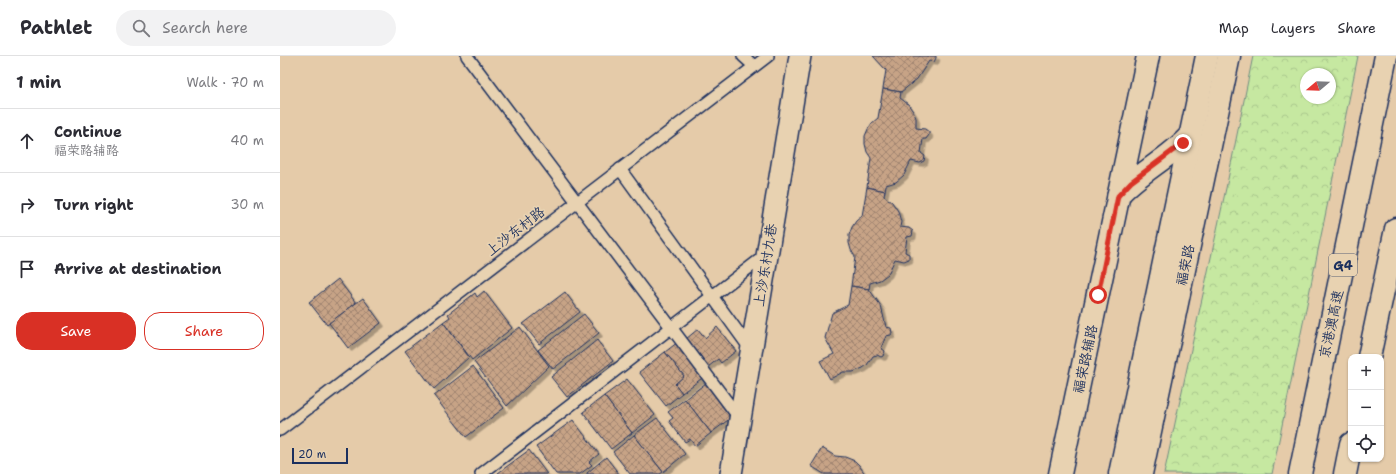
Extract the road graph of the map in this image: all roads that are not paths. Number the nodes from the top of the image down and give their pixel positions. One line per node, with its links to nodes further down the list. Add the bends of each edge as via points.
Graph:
1 (467, 56): 13 (lane)
2 (743, 56): 9 (lane)
3 (768, 56): 9 (lane, 上沙东村路)
4 (800, 56): 15 (street, 上沙东村九巷)
5 (1148, 56): 12 (main road, 福荣路辅路)
6 (1207, 56): 10 (main road, 福荣路)
7 (1228, 56): 27 (main road, 福荣路)
8 (1386, 56): 28 (main road, 京港澳高速 / G4)
9 (754, 66): 11 (lane, 上沙东村路)
10 (1190, 135): 12 (street, via 1177,148 1131,182); 26 (main road, 福荣路)
11 (620, 168): 13 (lane, 上沙东村路); 16 (lane)
12 (1118, 196): 25 (main road, 福荣路辅路)
13 (577, 202): 17 (lane); 21 (lane, 上沙东村路)
14 (1396, 229): 19 (main road)
15 (767, 254): 16 (lane); 18 (street, 上沙东村九巷)
16 (712, 296): 17 (lane); 18 (lane)
17 (671, 328): 20 (lane); 23 (lane)
18 (751, 350): 20 (street, 上沙东村九巷)
19 (1370, 354)
20 (740, 419): 24 (street, 上沙东村九巷)
21 (280, 430)
22 (1348, 459): 29 (main road)
23 (481, 474)
24 (731, 474)
25 (1060, 474)
26 (1120, 474)
27 (1141, 474)
28 (1300, 474)
29 (1345, 474)

